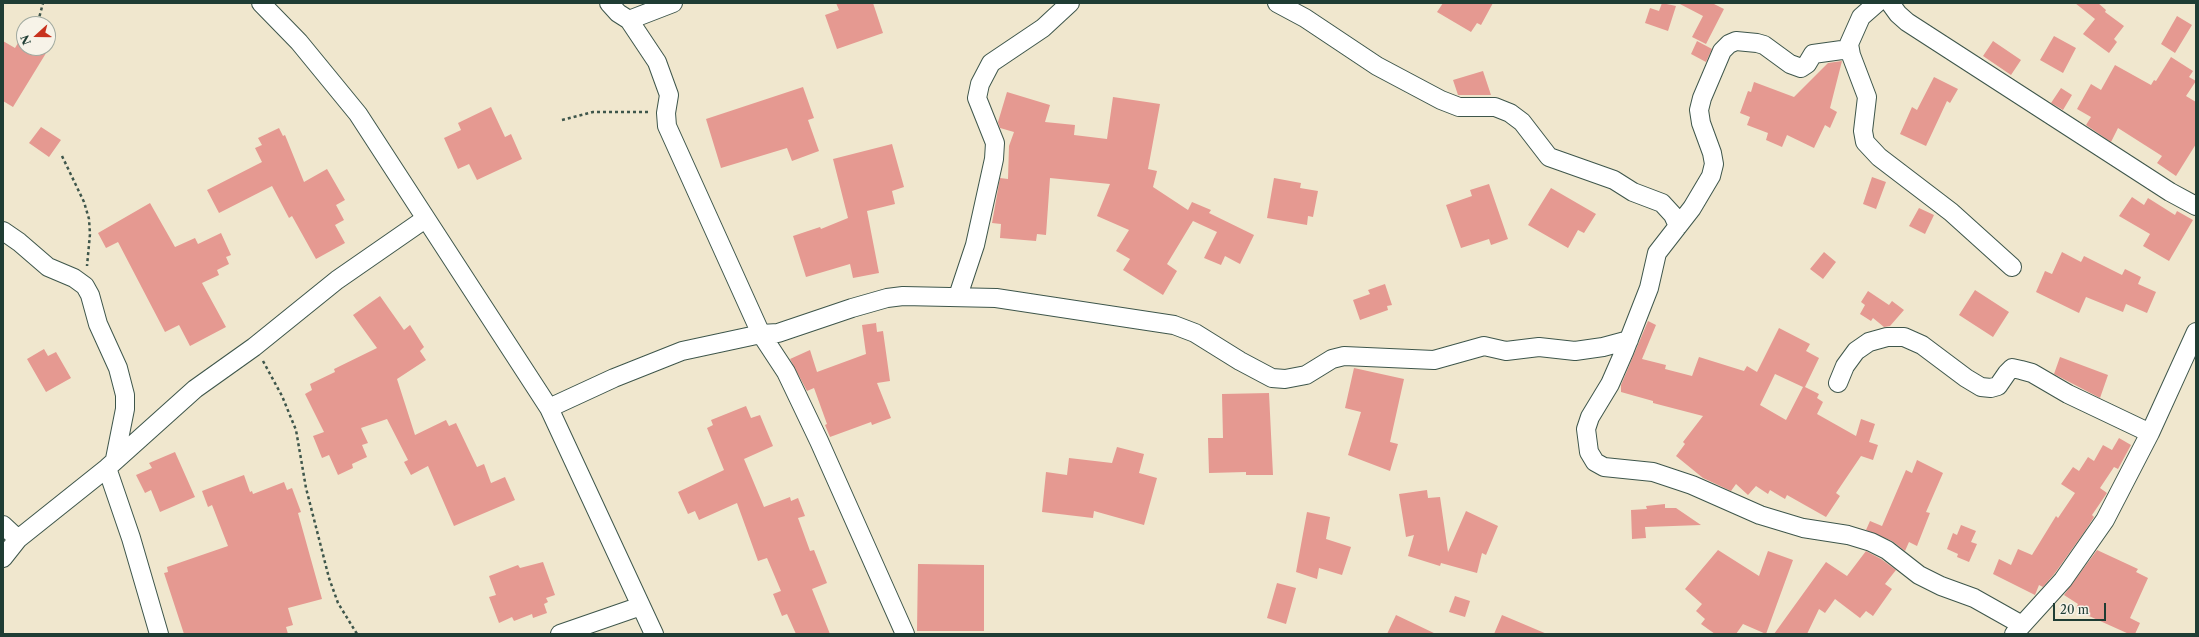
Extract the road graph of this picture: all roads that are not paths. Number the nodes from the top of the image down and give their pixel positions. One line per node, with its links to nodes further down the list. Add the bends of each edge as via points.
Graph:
1 (261, 3): 11 (street, via 299,42 358,114)
2 (609, 3): 8 (street)
3 (673, 3): 8 (street)
4 (1070, 3): 15 (street, via 1043,28 991,63 980,84 977,98 995,143 994,159 975,245)
5 (1277, 3): 12 (street, via 1305,18 1377,66 1442,100 1459,107 1495,107 1510,113 1522,122 1549,157 1614,180 1633,192 1662,203 1673,215)
6 (1877, 3): 9 (street, via 1857,23)
7 (1890, 3): 10 (street, via 1907,22 2170,192)
8 (629, 20): 17 (street, via 657,62 668,89 667,126)
9 (1849, 49): 12 (street, via 1817,53 1810,57 1804,67 1798,68 1757,43 1736,41 1724,47 1699,110 1714,164 1711,176 1706,188); 14 (street, via 1867,97 1863,136 1869,146 1951,212)
10 (2196, 206)
11 (425, 219): 20 (street); 22 (street, via 310,301 254,347 195,389)
12 (1678, 226): 18 (street, via 1657,253 1649,288)
13 (3, 231): 22 (street, via 48,267 74,278 85,286 90,295 98,324 118,368 125,395 124,415)
14 (2012, 267)
15 (958, 296): 17 (street, via 887,298 778,333); 18 (street, via 996,298 1174,325 1195,333 1272,378 1285,379 1306,375 1332,359 1344,356 1434,360 1480,347 1506,351 1539,347 1576,351)
16 (2196, 332): 21 (street)
17 (761, 334): 20 (street, via 682,351); 31 (street, via 786,372)
18 (1629, 340): 27 (street, via 1610,384 1590,417 1586,429 1589,452 1595,462 1604,467 1653,472 1692,485 1760,515 1803,528 1848,534 1871,542 1887,550 1919,575 1974,598)
19 (1838, 383): 21 (street, via 1845,366 1856,351 1870,342 1887,337 1904,337 1922,345 1981,387 1998,386 2012,368 2021,370 2032,373 2068,394)
20 (549, 408): 26 (street)
21 (2150, 433): 27 (street, via 2106,520 2088,547 2063,580)
22 (111, 464): 24 (street); 28 (street)
23 (3, 525): 24 (street)
24 (18, 539): 25 (street)
25 (3, 558)
26 (641, 606): 29 (street); 30 (street)
27 (2018, 629)
28 (160, 634)
29 (560, 634)
30 (654, 634)
31 (905, 634)

